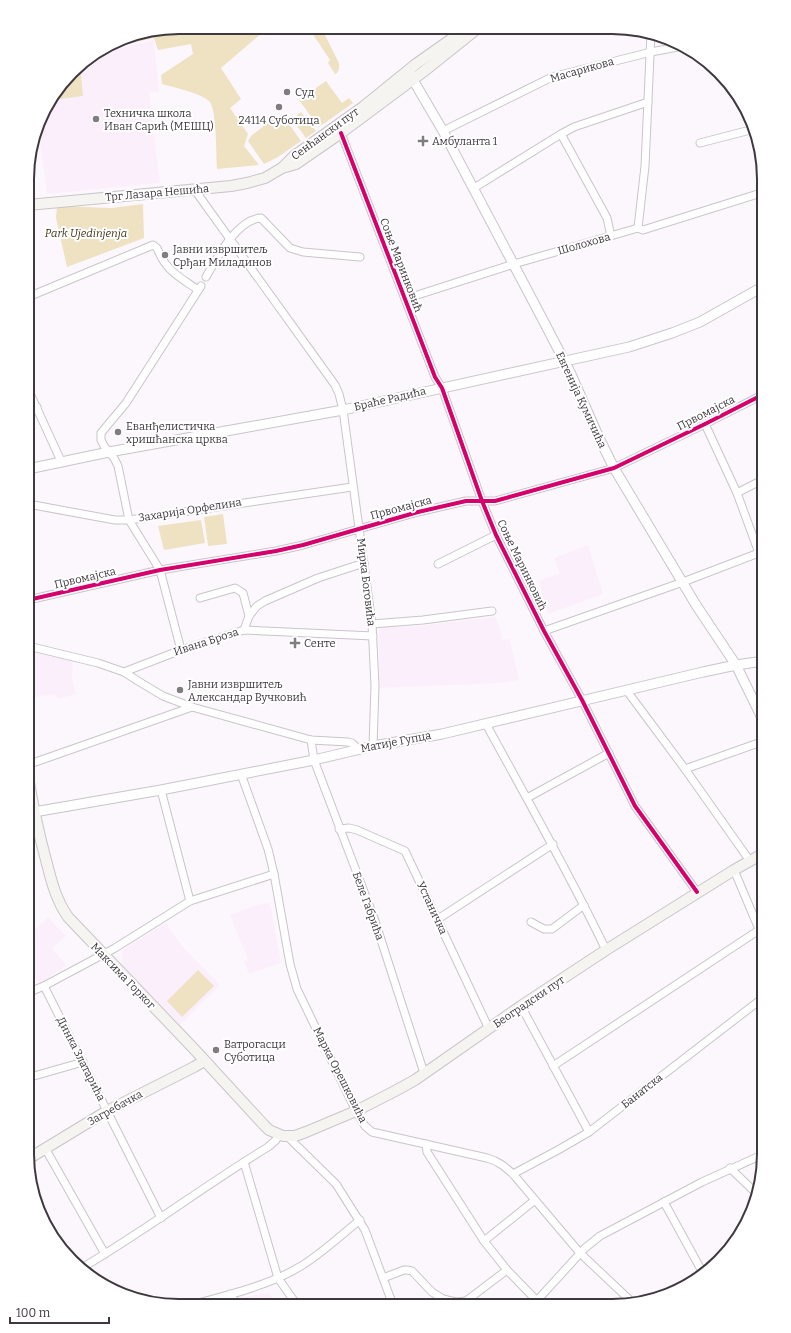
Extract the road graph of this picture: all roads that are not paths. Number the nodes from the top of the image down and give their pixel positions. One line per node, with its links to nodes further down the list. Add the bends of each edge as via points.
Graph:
1 (460, 34): 6 (main road, Сенћански пут)
2 (469, 34): 6 (main road, Сенћански пут)
3 (651, 39): 5 (street)
4 (674, 48): 5 (street, Масарикова)
5 (651, 52): 7 (street); 9 (street, Масарикова, via 552,77)
6 (410, 75): 9 (street, Евгенија Кумичића); 10 (main road, Сенћански пут); 13 (main road, Сенћански пут, via 294,156)
7 (648, 102): 11 (street, via 574,127); 18 (street, via 645,166)
8 (748, 130): 12 (street)
9 (444, 131): 14 (street, Евгенија Кумичића)
10 (341, 133): 13 (main road, Сенћански пут, via 296,164); 26 (street, Соње Маринковић)
11 (561, 134): 14 (street); 19 (street, via 607,218)
12 (700, 143)
13 (282, 168): 15 (main road, Трг Лазара Нешића, via 265,178 247,183)
14 (474, 188): 22 (street, Евгенија Кумичића)
15 (194, 189): 17 (main road, Трг Лазара Нешића); 20 (street, Мирка Боговића)
16 (757, 194): 18 (street, Шолохова, via 643,230)
17 (34, 204)
18 (638, 228): 19 (street, Шолохова)
19 (611, 236): 22 (street, Шолохова)
20 (230, 239): 21 (street, via 249,222 261,218 290,248 303,252); 23 (street); 32 (street, Мирка Боговића, via 335,386)
21 (360, 258)
22 (514, 264): 26 (street, Шолохова); 27 (street, Евгенија Кумичића)
23 (206, 277)
24 (757, 290): 27 (street, Браће Радића, via 700,322 672,333 629,347)
25 (34, 295): 34 (street, via 153,245 170,271 199,288 126,403 101,433 101,440)
26 (405, 299): 28 (street, Соње Маринковић, via 435,377)
27 (563, 361): 28 (street, Браће Радића); 37 (street, Евгенија Кумичића)
28 (442, 388): 32 (street, Браће Радића); 41 (street, Соње Маринковић)
29 (757, 398): 33 (street, Првомајска)
30 (34, 402): 31 (street)
31 (36, 407): 35 (street)
32 (343, 410): 34 (street, Браће Радића); 39 (street, Мирка Боговића)
33 (706, 424): 37 (street, Првомајска); 40 (street)
34 (109, 452): 35 (street, Браће Радића); 43 (street, via 118,466)
35 (61, 461): 36 (street, Браће Радића)
36 (34, 468)
37 (614, 468): 41 (street, Првомајска, via 495,501); 51 (street, Евгенија Кумичића)
38 (757, 483): 40 (street)
39 (352, 487): 43 (street, Захарија Орфелина); 44 (street, Мирка Боговића)
40 (737, 493): 46 (street)
41 (482, 501): 44 (street, Првомајска, via 466,501); 45 (street, Соње Маринковић)
42 (34, 505): 43 (street, Захарија Орфелина, via 115,520)
43 (129, 520): 50 (street)
44 (359, 529): 48 (street, Мирка Боговића); 50 (street, Првомајска, via 276,551)
45 (496, 535): 49 (street, Соње Маринковић); 58 (street, Соње Маринковић)
46 (757, 542)
47 (757, 554): 51 (street)
48 (364, 563): 55 (street, Ивана Броза, via 318,578 276,596 257,606); 56 (street, Мирка Боговића)
49 (438, 564)
50 (160, 570): 53 (street, Првомајска); 61 (street)
51 (683, 582): 58 (street); 63 (street, Евгенија Кумичића)
52 (200, 598): 55 (street, via 235,588 243,592)
53 (34, 599)
54 (492, 611): 56 (street)
55 (249, 616): 57 (street, Ивана Броза)
56 (372, 624): 59 (street, Мирка Боговића)
57 (244, 630): 59 (street); 61 (street, Ивана Броза)
58 (544, 632): 66 (street, Соње Маринковић)
59 (373, 636): 72 (street, Мирка Боговића)
60 (34, 647): 64 (street)
61 (181, 650): 64 (street, Ивана Броза)
62 (757, 662): 63 (street, Матије Гупца)
63 (736, 665): 65 (street, Матије Гупца); 68 (street, Евгенија Кумичића)
64 (124, 672): 67 (street, via 163,696)
65 (627, 691): 66 (street, Матије Гупца); 77 (street)
66 (582, 700): 69 (street, Матије Гупца); 74 (street, Соње Маринковић)
67 (192, 706): 70 (street); 76 (street)
68 (757, 708)
69 (486, 724): 72 (street, Матије Гупца); 80 (street)
70 (312, 740): 73 (street, via 348,742); 75 (street, Беле Габрића)
71 (757, 743): 77 (street)
72 (373, 746): 73 (street, Матије Гупца)
73 (358, 749): 75 (street, Матије Гупца)
74 (609, 753): 80 (street); 89 (street, Соње Маринковић, via 635,806)
75 (314, 760): 78 (street, Матије Гупца); 83 (street, Беле Габрића)
76 (34, 763)
77 (685, 769): 86 (street)
78 (241, 774): 79 (street, Матије Гупца); 88 (street, Марка Орешковића, via 268,849)
79 (161, 790): 81 (street, Матије Гупца); 90 (street)
80 (527, 798): 84 (street)
81 (34, 813)
82 (34, 824): 97 (main road, Максима Горког, via 60,905)
83 (339, 829): 92 (street, Устаничка, via 357,830 405,851); 106 (street, Беле Габрића, via 374,918)
84 (553, 844): 91 (street); 92 (street)
85 (757, 857): 86 (main road, Београдски пут)
86 (750, 861): 87 (main road, Београдски пут)
87 (734, 870): 89 (main road, Београдски пут); 94 (street)
88 (274, 874): 90 (street); 109 (street, Марка Орешковића, via 297,989)
89 (697, 892): 96 (main road, Београдски пут)
90 (190, 900): 97 (street)
91 (584, 905): 93 (street, via 552,929 544,929); 96 (street)
92 (438, 919): 102 (street, Устаничка)
93 (531, 922)
94 (757, 925)
95 (757, 931): 105 (street)
96 (606, 950): 101 (main road, Београдски пут)
97 (102, 954): 98 (street); 103 (main road, Максима Горког)
98 (44, 986): 99 (street); 104 (street, Динка Златарића)
99 (34, 990)
100 (757, 1002): 110 (street, Банатска)
101 (521, 1006): 102 (main road, Београдски пут); 105 (street)
102 (489, 1029): 106 (main road, Београдски пут)
103 (204, 1061): 108 (main road, Загребачка); 111 (main road, Максима Горког, via 264,1125)
104 (83, 1062): 107 (street); 108 (street, Динка Златарића)
105 (553, 1066): 110 (street)
106 (424, 1074): 109 (main road, Београдски пут)
107 (34, 1076)
108 (107, 1111): 113 (main road, Загребачка); 122 (street, Динка Златарића)
109 (356, 1111): 111 (main road, Београдски пут, via 306,1132); 112 (street, Марка Орешковића, via 372,1132)
110 (589, 1132): 118 (street, Банатска)
111 (284, 1136): 116 (street); 123 (street, via 336,1184)
112 (426, 1144): 118 (street, Марка Орешковића, via 496,1161); 124 (street, via 427,1152)
113 (45, 1148): 114 (main road, Загребачка); 126 (street)
114 (34, 1155)
115 (757, 1157): 117 (street)
116 (244, 1162): 122 (street); 130 (street)
117 (730, 1168): 119 (street); 121 (street)
118 (512, 1174): 120 (street, Марка Орешковића)
119 (753, 1190)
120 (535, 1200): 124 (street); 125 (street, Марка Орешковића)
121 (664, 1202): 125 (street, via 600,1236); 128 (street)
122 (161, 1218): 126 (street)
123 (360, 1220): 130 (street, via 301,1266); 131 (street)
124 (484, 1241): 129 (street)
125 (580, 1253): 133 (street, Марка Орешковића); 141 (street)
126 (105, 1254): 127 (street)
127 (86, 1265)
128 (701, 1269)
129 (507, 1270): 139 (street); 140 (street)
130 (278, 1278): 132 (street); 136 (street)
131 (383, 1278): 137 (street); 138 (street, via 404,1270 412,1271 432,1292)
132 (230, 1294): 134 (street); 135 (street)
133 (628, 1298)
134 (212, 1299)
135 (233, 1299)
136 (293, 1299)
137 (391, 1299)
138 (443, 1299)
139 (473, 1299)
140 (533, 1299)
141 (541, 1299)

